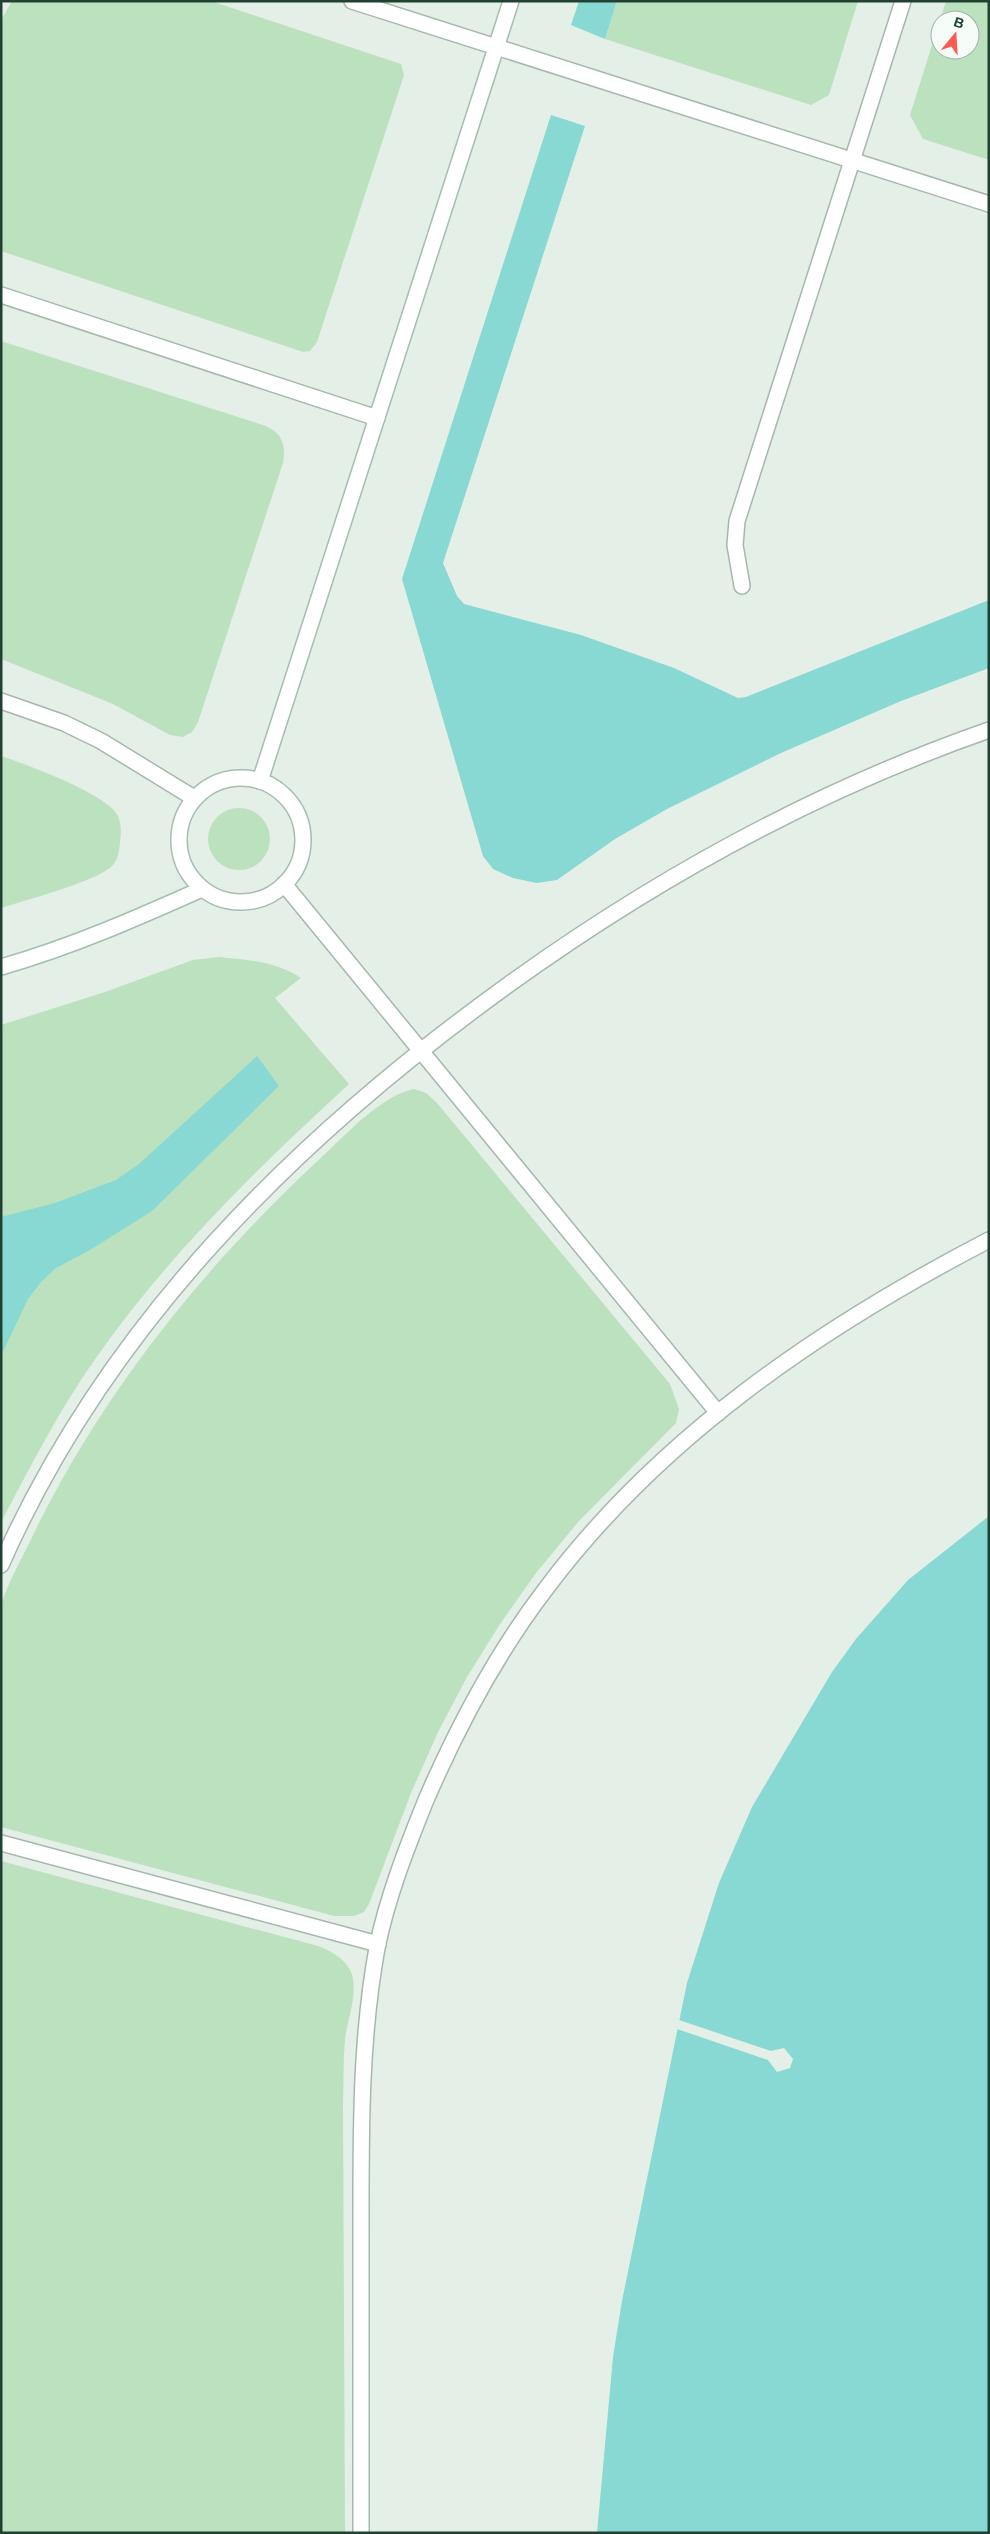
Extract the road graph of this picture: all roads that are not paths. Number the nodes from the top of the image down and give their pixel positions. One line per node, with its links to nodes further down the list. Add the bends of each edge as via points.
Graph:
1 (352, 1): 4 (street)
2 (511, 1): 4 (street)
3 (903, 1): 5 (street)
4 (496, 49): 5 (street); 8 (street)
5 (852, 161): 6 (street); 9 (street, via 737,521 735,545)
6 (989, 204)
7 (1, 295): 8 (street)
8 (377, 418): 12 (street)
9 (742, 586)
10 (1, 701): 13 (street, via 64,723 101,741)
11 (989, 730): 17 (street, via 804,808 654,888 546,958)
12 (260, 781): 13 (street, via 222,780); 14 (street, via 278,790 291,802 301,826 300,859)
13 (194, 798): 15 (street, via 181,820 179,846 186,869)
14 (284, 884): 15 (street, via 267,896 250,901 225,900); 17 (street)
15 (202, 888): 16 (street, via 121,925)
16 (1, 967)
17 (421, 1051): 19 (street); 20 (street, via 302,1152 229,1226 167,1297 94,1396 63,1446)
18 (989, 1240): 19 (street, via 833,1329)
19 (718, 1413): 22 (street, via 654,1469 602,1521 544,1590 511,1637 469,1709 436,1778 407,1847)
20 (1, 1565)
21 (1, 1843): 22 (street)
22 (378, 1944): 23 (street, via 361,2096)
23 (361, 2533)

